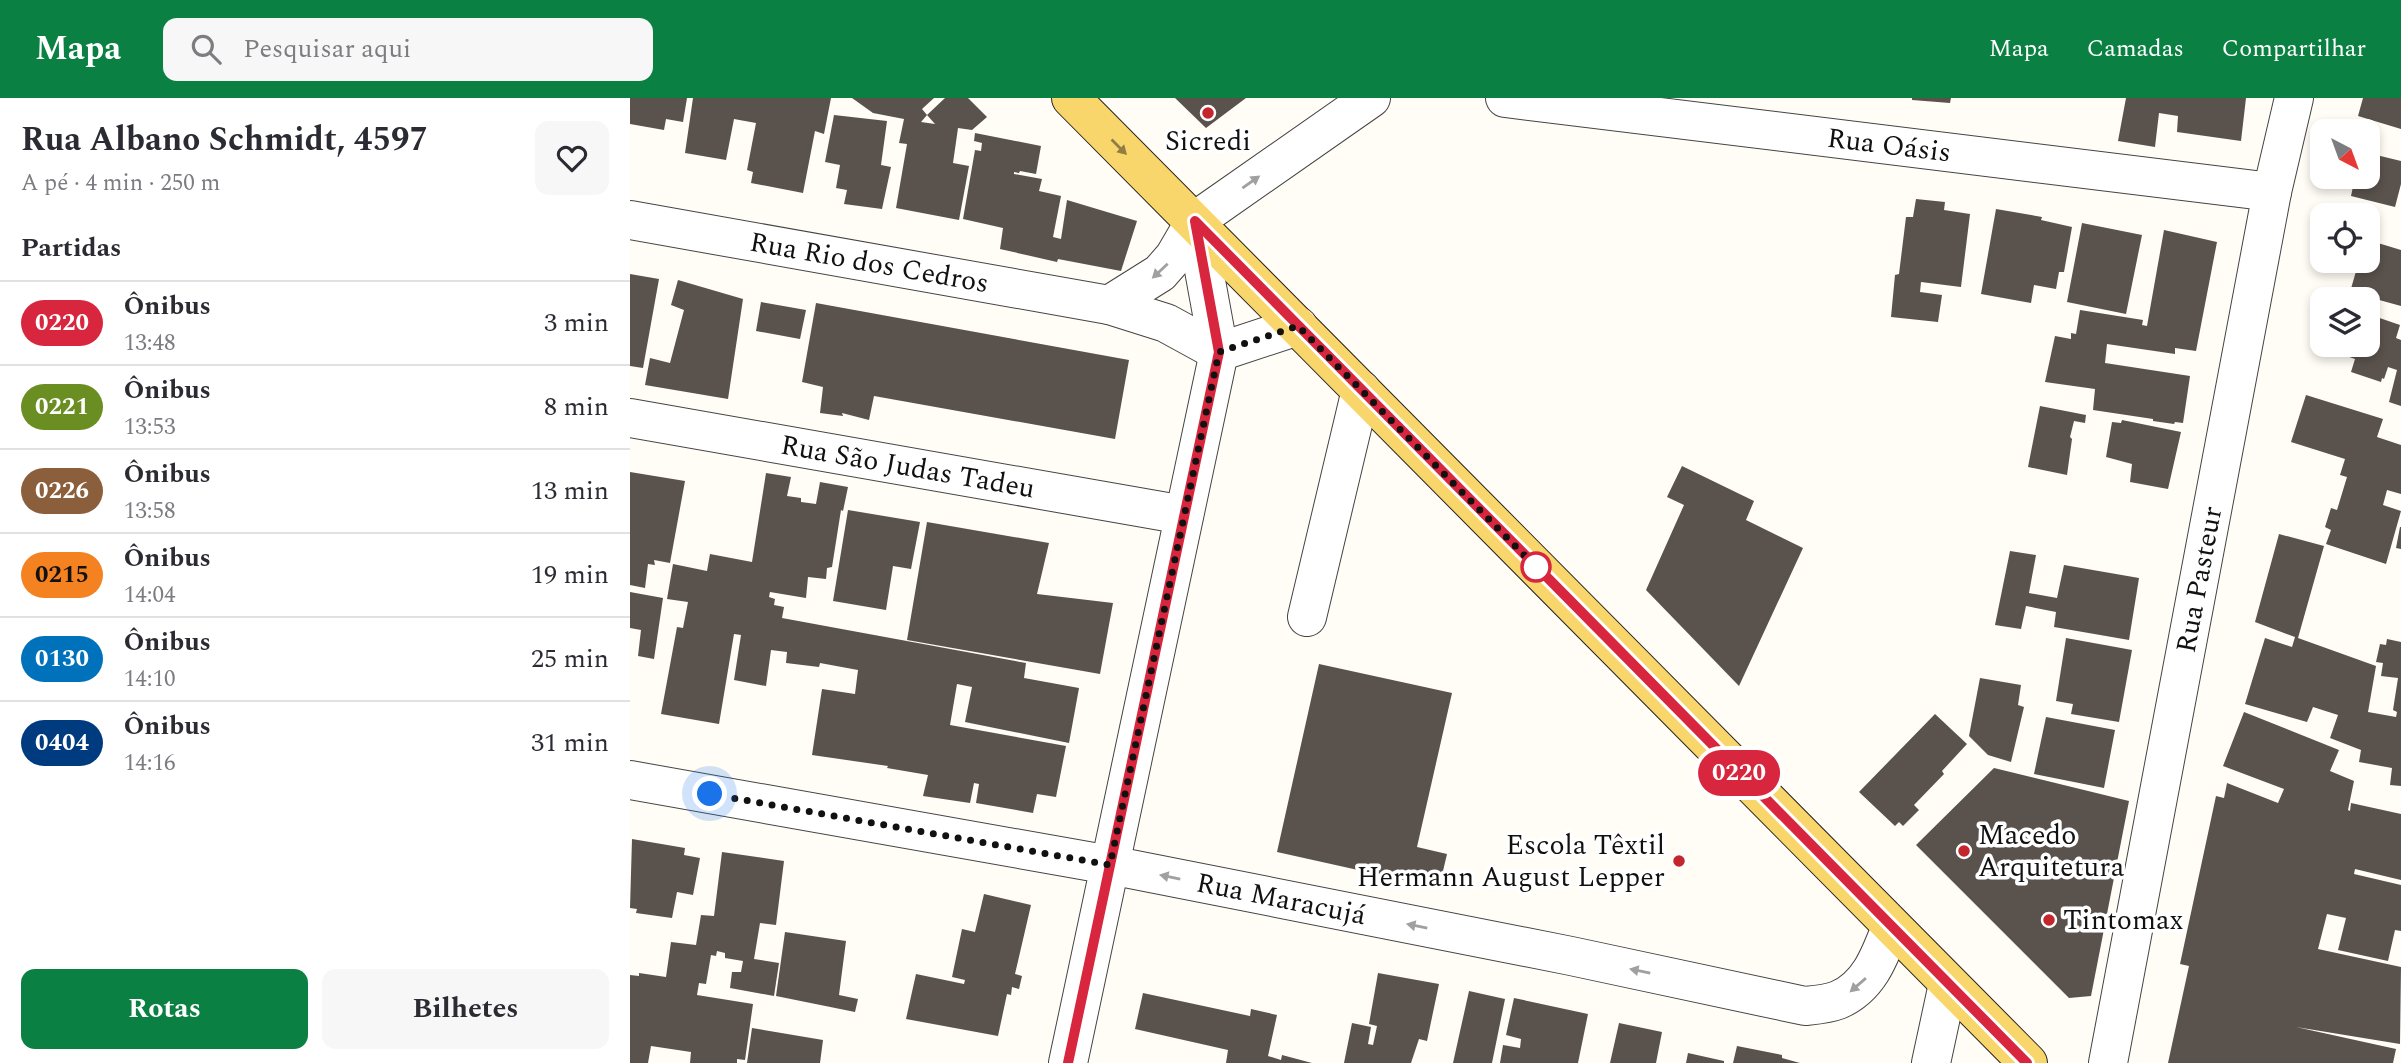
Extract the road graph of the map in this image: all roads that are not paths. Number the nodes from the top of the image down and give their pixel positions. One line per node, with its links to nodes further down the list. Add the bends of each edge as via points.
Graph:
1 (1072, 98): 7 (main road, one-way to 7)
2 (1371, 98): 7 (street, one-way to 2)
3 (1506, 98): 5 (street, Rua Oásis)
4 (2294, 98): 5 (street, Rua Pasteur)
5 (2272, 192): 22 (street, Rua Pasteur)
6 (630, 219): 8 (street, Rua Rio dos Cedros)
7 (1195, 221): 8 (street, one-way to 8, via 1160,272); 9 (main road); 10 (street)
8 (1109, 305): 10 (street, Rua Rio dos Cedros, via 1166,323)
9 (1298, 326): 10 (street); 11 (main road)
10 (1219, 352): 13 (street)
11 (1362, 390): 14 (street); 17 (main road)
12 (630, 418): 13 (street, Rua São Judas Tadeu)
13 (1184, 516): 16 (street)
14 (1307, 617)
15 (630, 780): 16 (street, Rua Maracujá)
16 (1110, 865): 17 (street, Rua Maracujá, one-way to 16, via 1877,963 1861,985 1837,1001 1805,1006); 19 (street)
17 (1891, 927): 18 (main road)
18 (1948, 984): 20 (street); 21 (main road)
19 (1068, 1063)
20 (1931, 1063)
21 (2028, 1063)
22 (2108, 1063)

